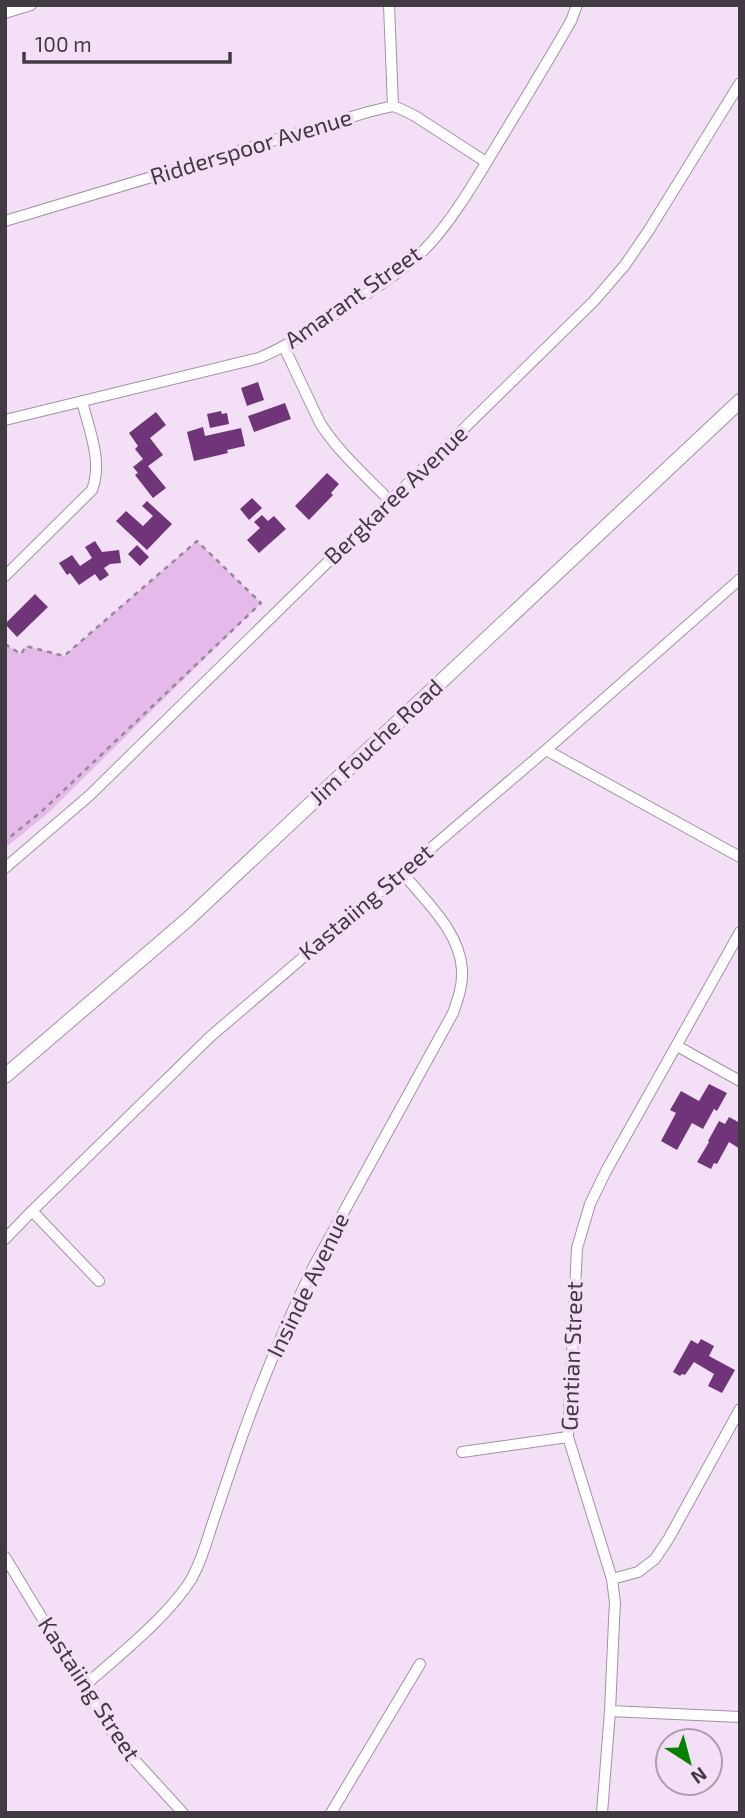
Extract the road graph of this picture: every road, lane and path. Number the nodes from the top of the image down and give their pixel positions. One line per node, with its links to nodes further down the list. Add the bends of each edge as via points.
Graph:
1 (31, 5): 4 (street)
2 (389, 5): 6 (street)
3 (577, 5): 7 (street, Amarant Street)
4 (5, 13)
5 (740, 83): 13 (street, Bergkaree Avenue, via 617,275)
6 (393, 106): 7 (street); 8 (street, Ridderspoor Avenue)
7 (486, 162): 9 (street, Amarant Street, via 425,249 373,290)
8 (5, 221)
9 (284, 347): 10 (street, Amarant Street, via 243,363); 13 (street, via 327,435)
10 (82, 401): 12 (street, Amarant Street); 14 (street, via 97,465 92,490)
11 (740, 401): 24 (street, Jim Fouche Road, via 187,920)
12 (5, 420)
13 (390, 501): 20 (street, Bergkaree Avenue, via 90,794)
14 (5, 576)
15 (740, 579): 17 (street, Kastaiing Street)
16 (5, 644): 18 (path, via 21,654 26,646 64,656 197,541 261,603)
17 (546, 750): 19 (street); 21 (street, Kastaiing Street)
18 (5, 841)
19 (740, 857)
20 (5, 868)
21 (401, 872): 26 (street, Kastaiing Street, via 189,1056); 35 (street, Insinde Avenue, via 444,925 460,956 461,984 453,1013 294,1306 192,1577 178,1598)
22 (740, 932): 23 (street, Gentian Street)
23 (677, 1046): 25 (street); 30 (street, Gentian Street, via 606,1171 581,1229)
24 (5, 1076)
25 (740, 1081)
26 (32, 1211): 27 (street, Kastaiing Street); 28 (street)
27 (5, 1239)
28 (100, 1281)
29 (740, 1409): 33 (street, via 655,1559 638,1572)
30 (568, 1437): 31 (street); 33 (street, Gentian Street)
31 (462, 1452)
32 (5, 1557): 35 (street, Kastaiing Street)
33 (612, 1579): 36 (street, Gentian Street)
34 (420, 1664): 39 (street)
35 (83, 1687): 38 (street, Kastaiing Street, via 130,1755)
36 (610, 1711): 37 (street); 40 (street, Gentian Street)
37 (740, 1717)
38 (183, 1813)
39 (331, 1813)
40 (602, 1813)

